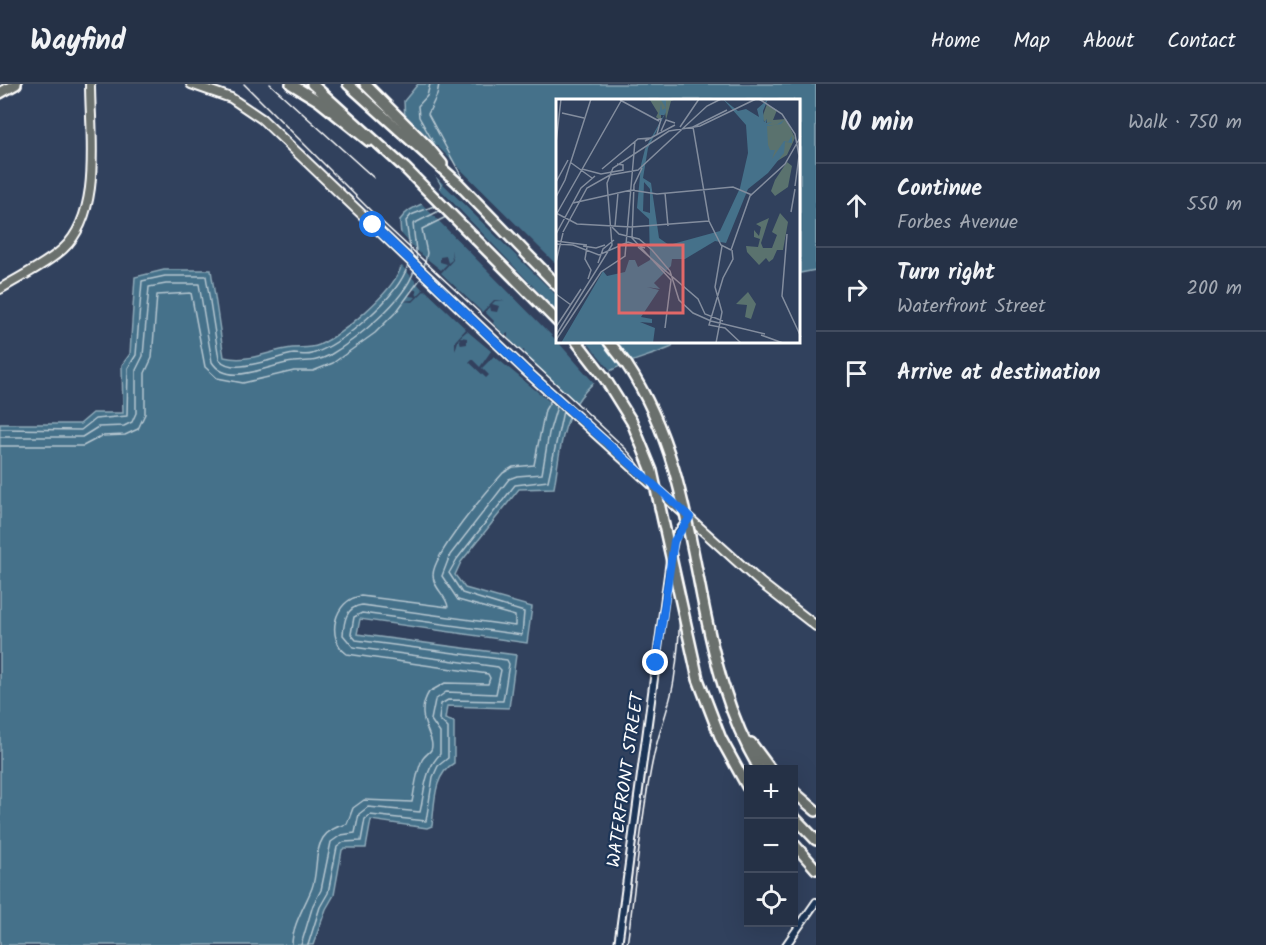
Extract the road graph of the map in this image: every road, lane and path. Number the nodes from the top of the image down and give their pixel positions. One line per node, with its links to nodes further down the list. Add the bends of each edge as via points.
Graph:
1 (16, 84): 8 (highway)
2 (90, 84): 12 (main road, via 90,193 85,214 77,232 57,254)
3 (191, 84): 16 (main road, via 222,94 262,119)
4 (291, 84): 9 (highway)
5 (312, 84): 9 (highway)
6 (348, 84): 10 (highway)
7 (362, 84): 10 (highway, via 427,146)
8 (0, 93)
9 (405, 168): 13 (highway)
10 (457, 182): 11 (highway)
11 (556, 284)
12 (0, 289)
13 (556, 320)
14 (578, 344): 21 (highway, bridge, via 636,430 652,471 698,679 721,739)
15 (611, 344): 18 (highway, bridge, via 653,408 674,463 717,670)
16 (690, 517): 17 (main road, via 761,583); 29 (street, WATERFRONT STREET, via 675,536 670,560)
17 (816, 626)
18 (740, 730): 19 (highway); 20 (highway)
19 (758, 765)
20 (767, 765)
21 (744, 781)
22 (798, 795): 23 (highway)
23 (816, 811)
24 (797, 819): 25 (highway)
25 (816, 840)
26 (798, 849): 27 (highway)
27 (816, 869)
28 (816, 902): 30 (street)
29 (618, 945)
30 (786, 945)

